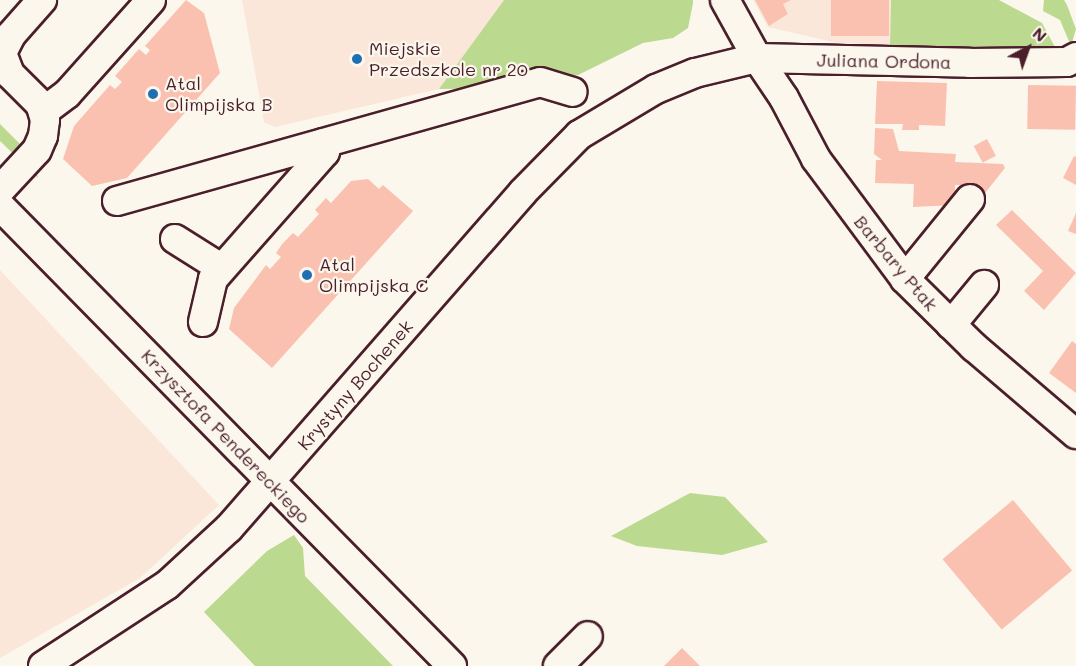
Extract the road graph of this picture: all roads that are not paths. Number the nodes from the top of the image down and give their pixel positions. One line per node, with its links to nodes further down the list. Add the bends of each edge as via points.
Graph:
1 (42, 0): 7 (street, via 10,35 2,53 10,74 34,95)
2 (151, 0): 7 (street, via 67,94)
3 (725, 0): 5 (street)
4 (1076, 57): 5 (street, Juliana Ordona, via 1068,62 981,63)
5 (757, 58): 15 (street, Barbary Ptak, via 784,98 816,159); 20 (street, Krystyny Bochenek, via 695,73 656,89 579,135 529,185)
6 (572, 92): 8 (street, via 540,82)
7 (43, 112): 9 (street, via 45,120 37,150)
8 (323, 143): 11 (street); 14 (street, via 325,152)
9 (0, 190)
10 (970, 199): 15 (street)
11 (117, 201)
12 (0, 206): 20 (street, Krzysztofa Pendereckiego)
13 (175, 239): 14 (street)
14 (221, 268): 17 (street, via 213,279)
15 (905, 279): 18 (street, Barbary Ptak)
16 (984, 285): 18 (street)
17 (203, 322)
18 (951, 325): 19 (street, Barbary Ptak)
19 (1076, 434)
20 (271, 481): 22 (street, Krystyny Bochenek, via 229,528 167,585); 23 (street, Krzysztofa Pendereckiego)
21 (588, 636): 24 (street)
22 (43, 666)
23 (452, 666)
24 (558, 666)

